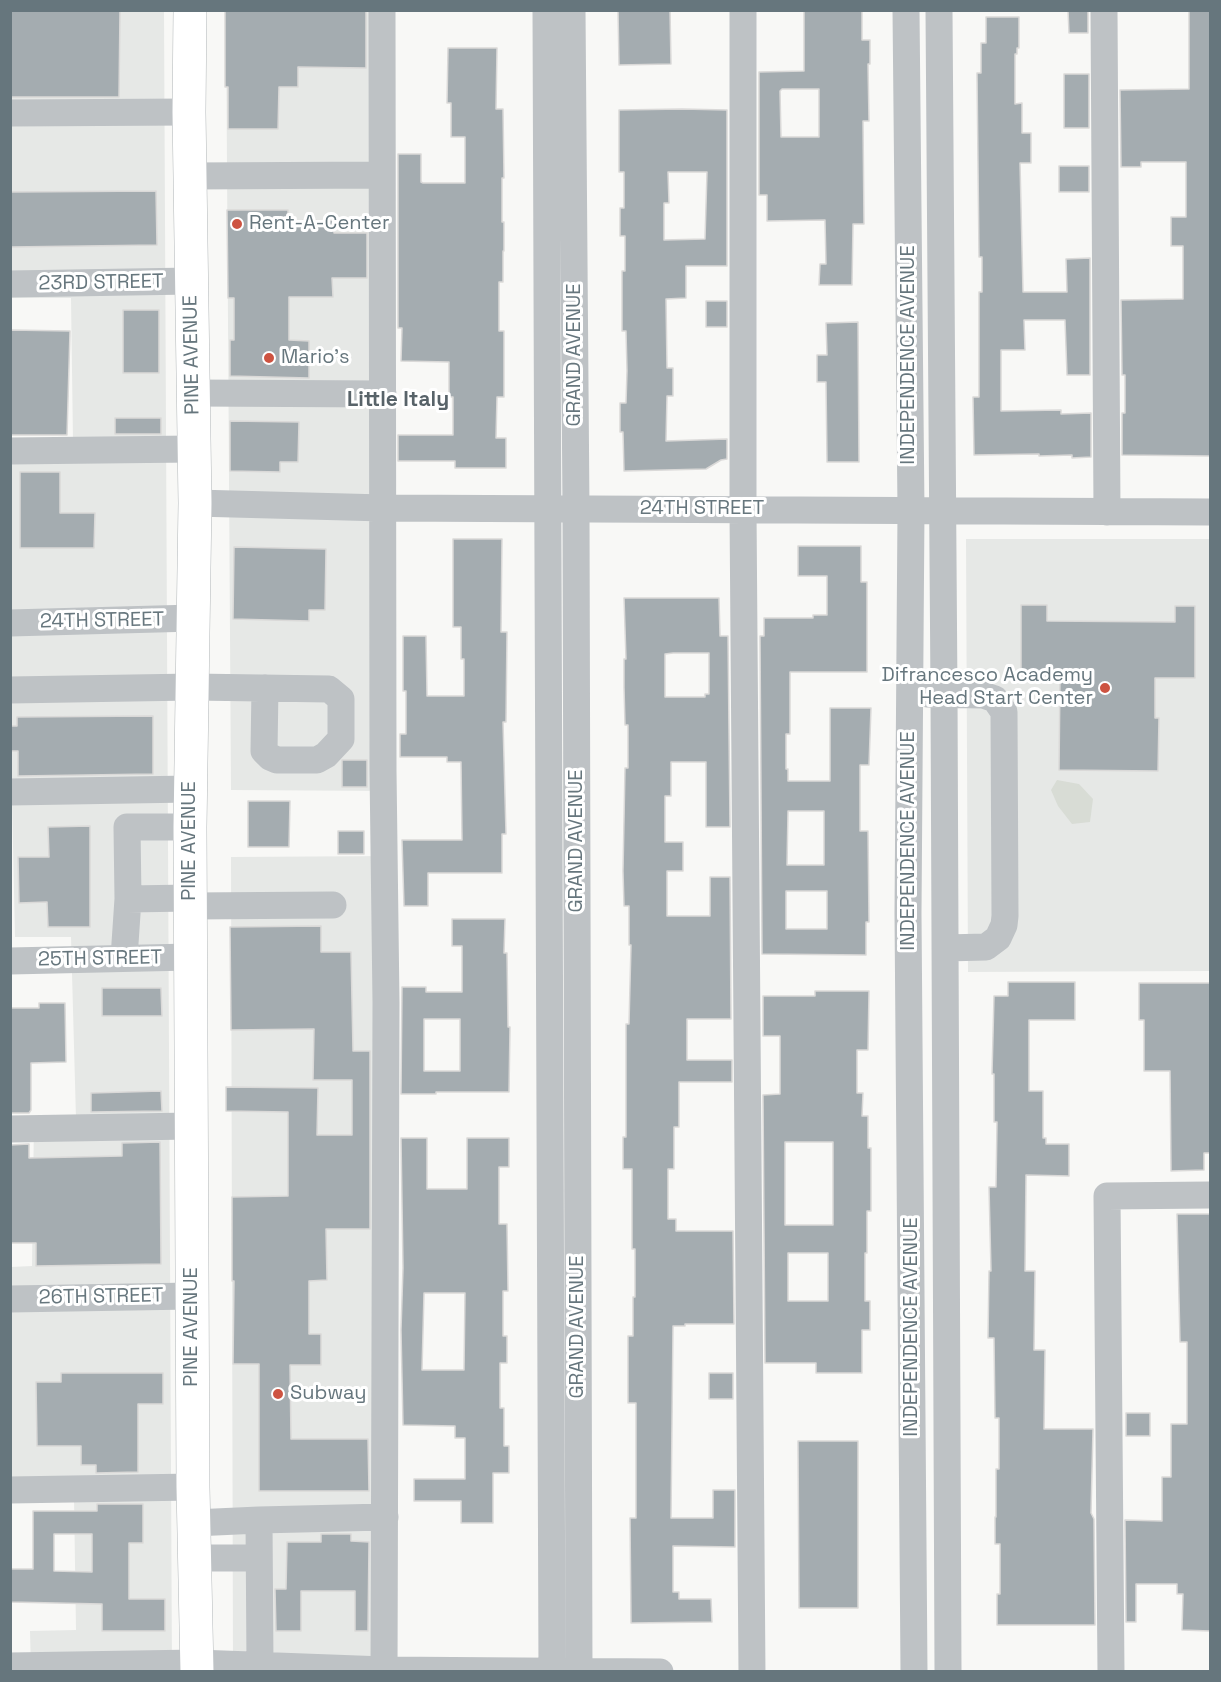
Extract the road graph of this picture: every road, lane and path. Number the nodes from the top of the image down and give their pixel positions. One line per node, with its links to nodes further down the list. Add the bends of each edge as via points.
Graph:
1 (190, 10): 9 (main road, PINE AVENUE)
2 (382, 10): 15 (street)
3 (546, 10): 11 (street)
4 (572, 10): 12 (street, GRAND AVENUE)
5 (743, 10): 27 (street)
6 (906, 10): 13 (street, INDEPENDENCE AVENUE)
7 (939, 10): 14 (street, INDEPENDENCE AVENUE)
8 (1104, 10): 30 (street)
9 (189, 111): 10 (street); 16 (main road, PINE AVENUE)
10 (10, 113)
11 (547, 144): 12 (street); 25 (street)
12 (573, 145): 26 (street, GRAND AVENUE)
13 (908, 147): 14 (street); 28 (street, INDEPENDENCE AVENUE)
14 (939, 148): 29 (street, INDEPENDENCE AVENUE)
15 (382, 175): 16 (street); 20 (street)
16 (190, 176): 17 (main road, PINE AVENUE)
17 (191, 281): 18 (street, 23RD STREET); 19 (main road, PINE AVENUE)
18 (10, 284)
19 (193, 393): 20 (street); 21 (main road, PINE AVENUE)
20 (383, 394): 24 (street)
21 (193, 449): 22 (street); 23 (main road, PINE AVENUE)
22 (10, 451)
23 (195, 502): 24 (street, 24TH STREET); 32 (main road, PINE AVENUE)
24 (384, 508): 25 (street, 24TH STREET); 64 (street)
25 (548, 509): 26 (street, 24TH STREET); 45 (street)
26 (576, 509): 27 (street, 24TH STREET); 46 (street, GRAND AVENUE)
27 (743, 510): 28 (street, 24TH STREET); 76 (street)
28 (911, 510): 29 (street, 24TH STREET); 37 (street, INDEPENDENCE AVENUE)
29 (942, 511): 30 (street, 24TH STREET); 38 (street, INDEPENDENCE AVENUE)
30 (1107, 512): 31 (street, 24TH STREET)
31 (1210, 512)
32 (194, 618): 33 (street, 24TH STREET); 34 (main road, PINE AVENUE)
33 (10, 623)
34 (193, 687): 35 (street); 36 (street); 39 (main road, PINE AVENUE)
35 (265, 688)
36 (10, 690)
37 (910, 694): 38 (street); 47 (street, INDEPENDENCE AVENUE)
38 (944, 694): 48 (street, INDEPENDENCE AVENUE); 49 (street, via 983,695 995,699 1004,712 1005,916 998,938 986,947)
39 (190, 789): 40 (street); 41 (main road, PINE AVENUE)
40 (10, 792)
41 (190, 827): 42 (street, via 128,827); 43 (main road, PINE AVENUE)
42 (128, 899): 43 (street); 51 (street)
43 (190, 902): 44 (street); 50 (main road, PINE AVENUE)
44 (333, 905)
45 (549, 908): 46 (street); 58 (street)
46 (578, 908): 59 (street, GRAND AVENUE)
47 (908, 913): 48 (street); 56 (street, INDEPENDENCE AVENUE)
48 (945, 913): 49 (street, INDEPENDENCE AVENUE)
49 (945, 948): 57 (street, INDEPENDENCE AVENUE)
50 (190, 957): 51 (street, 25TH STREET); 53 (main road, PINE AVENUE)
51 (124, 958): 52 (street, 25TH STREET)
52 (10, 961)
53 (191, 1126): 54 (street); 60 (main road, PINE AVENUE)
54 (10, 1129)
55 (1210, 1195): 79 (street, via 1107,1196)
56 (911, 1263): 57 (street); 77 (street, INDEPENDENCE AVENUE)
57 (946, 1264): 78 (street, INDEPENDENCE AVENUE)
58 (551, 1272): 59 (street); 73 (street)
59 (578, 1272): 74 (street, GRAND AVENUE)
60 (192, 1296): 61 (street, 26TH STREET); 62 (main road, PINE AVENUE)
61 (10, 1299)
62 (193, 1487): 63 (street); 66 (main road, PINE AVENUE)
63 (10, 1490)
64 (385, 1517): 65 (street); 72 (street)
65 (259, 1520): 66 (street); 68 (street)
66 (194, 1523): 67 (main road, PINE AVENUE)
67 (194, 1558): 68 (street); 71 (main road, PINE AVENUE)
68 (259, 1558): 69 (street)
69 (260, 1665): 71 (street); 72 (street)
70 (10, 1666): 71 (street)
71 (197, 1667)
72 (384, 1671): 73 (street)
73 (552, 1671): 74 (street)
74 (579, 1671): 75 (street)
75 (660, 1671)
76 (752, 1671)
77 (914, 1671)
78 (948, 1671)
79 (1111, 1671)

